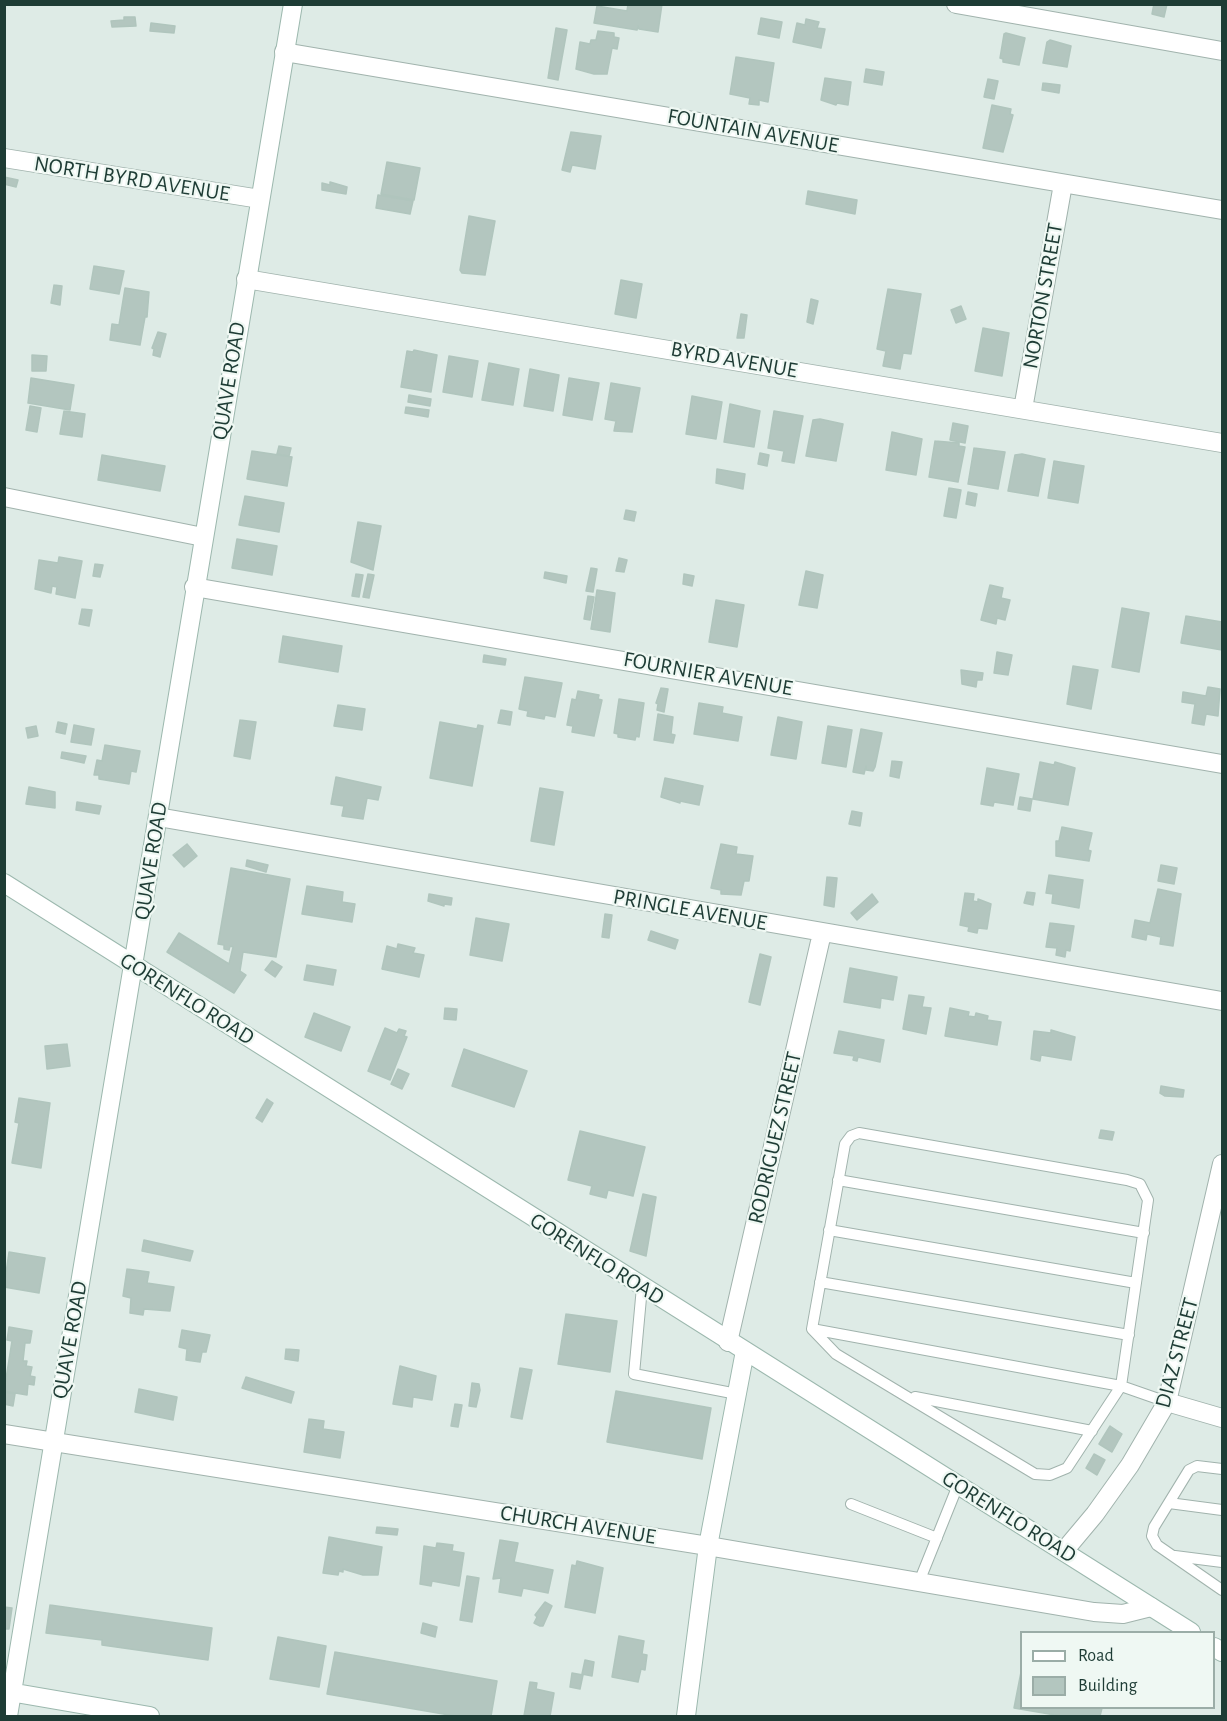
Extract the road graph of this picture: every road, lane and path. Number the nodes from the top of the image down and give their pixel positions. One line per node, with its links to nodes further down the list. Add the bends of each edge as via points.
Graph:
1 (293, 4): 4 (street, QUAVE ROAD)
2 (956, 4): 3 (street)
3 (1222, 51)
4 (284, 52): 6 (street, FOUNTAIN AVENUE); 7 (street, QUAVE ROAD)
5 (4, 158): 7 (street, NORTH BYRD AVENUE)
6 (1063, 184): 8 (street, FOUNTAIN AVENUE); 10 (street, NORTON STREET)
7 (260, 199): 9 (street, QUAVE ROAD)
8 (1222, 210)
9 (246, 279): 10 (street, BYRD AVENUE); 13 (street, QUAVE ROAD)
10 (1023, 409): 11 (street, BYRD AVENUE)
11 (1222, 443)
12 (4, 497): 13 (street)
13 (203, 537): 14 (street, QUAVE ROAD)
14 (194, 587): 15 (street, FOURNIER AVENUE); 16 (street, QUAVE ROAD)
15 (1222, 764)
16 (158, 817): 18 (street, PRINGLE AVENUE); 19 (street, QUAVE ROAD)
17 (4, 883): 19 (street, GORENFLO ROAD)
18 (822, 933): 20 (street, PRINGLE AVENUE); 30 (street, RODRIGUEZ STREET)
19 (134, 965): 27 (street, GORENFLO ROAD); 39 (street, QUAVE ROAD)
20 (1222, 1001)
21 (1222, 1164): 35 (street, DIAZ STREET)
22 (838, 1180): 23 (lane); 24 (lane); 24 (lane, via 845,1144 859,1133 1140,1184 1148,1200)
23 (829, 1230): 25 (lane); 26 (lane)
24 (1143, 1233): 26 (lane)
25 (820, 1282): 28 (lane); 29 (lane)
26 (1136, 1283): 29 (lane)
27 (642, 1287): 30 (street, GORENFLO ROAD); 33 (lane, via 634,1374)
28 (812, 1329): 32 (lane); 34 (lane, via 836,1354)
29 (1129, 1335): 32 (lane)
30 (728, 1342): 31 (street, GORENFLO ROAD)
31 (745, 1351): 33 (street); 41 (street, GORENFLO ROAD)
32 (1121, 1386): 35 (lane); 37 (lane)
33 (736, 1394): 46 (street)
34 (909, 1395): 37 (lane); 37 (lane, via 1035,1474 1050,1475 1067,1468)
35 (1167, 1402): 36 (street); 47 (street, DIAZ STREET, via 1130,1465)
36 (1222, 1418)
37 (1092, 1431)
38 (4, 1434): 39 (street, CHURCH AVENUE)
39 (52, 1442): 46 (street, CHURCH AVENUE); 54 (street, QUAVE ROAD)
40 (1222, 1468): 42 (lane, via 1197,1466 1190,1470)
41 (958, 1485): 45 (lane); 47 (street, GORENFLO ROAD)
42 (1169, 1503): 44 (lane); 48 (lane, via 1152,1536 1157,1545)
43 (851, 1504): 45 (lane)
44 (1222, 1510)
45 (937, 1538): 50 (lane)
46 (708, 1546): 50 (street, CHURCH AVENUE); 57 (street)
47 (1064, 1551): 52 (street, GORENFLO ROAD)
48 (1172, 1555): 49 (lane); 51 (lane)
49 (1222, 1562)
50 (919, 1582): 52 (street, CHURCH AVENUE, via 1094,1612 1123,1614)
51 (1222, 1590)
52 (1151, 1607): 53 (street, GORENFLO ROAD)
53 (1189, 1631)
54 (8, 1692): 55 (street, QUAVE ROAD); 56 (street)
55 (8, 1716)
56 (150, 1716)
57 (686, 1716)

